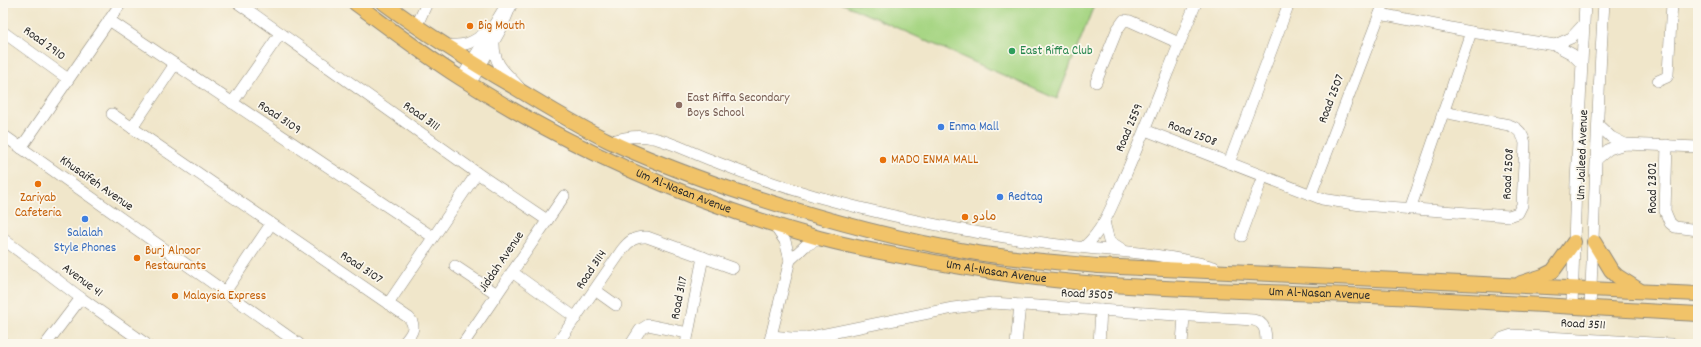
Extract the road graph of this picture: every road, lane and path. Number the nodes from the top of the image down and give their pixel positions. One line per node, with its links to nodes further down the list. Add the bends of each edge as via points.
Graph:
1 (121, 3): 14 (street)
2 (238, 3): 20 (street, Road 3111)
3 (355, 3): 30 (main road, Um Al-Nasan Avenue)
4 (384, 3): 17 (main road, Um Al-Nasan Avenue)
5 (427, 3): 17 (street)
6 (507, 3): 15 (street)
7 (512, 3): 22 (street)
8 (1196, 3): 21 (street, Road 2559)
9 (1289, 3): 46 (street, Road 2508)
10 (1585, 3): 16 (street, Um Jaileed Avenue)
11 (1604, 3): 36 (street, Um Jaileed Avenue)
12 (1672, 3): 29 (street, via 1668,74)
13 (1381, 6): 19 (street, Road 2507); 49 (street, Road 2507)
14 (109, 20): 26 (street, Road 3109); 28 (street)
15 (495, 24): 23 (street, via 471,43 462,46); 27 (street)
16 (1583, 25): 24 (street, via 1571,38); 25 (street, Um Jaileed Avenue)
17 (416, 27): 23 (main road, Um Al-Nasan Avenue)
18 (3, 32): 28 (street, Road 2910)
19 (1471, 32): 24 (street, Road 2507); 34 (street)
20 (280, 34): 33 (street); 47 (street, Road 3111)
21 (1179, 43): 31 (street, via 1124,20 1117,30); 38 (street, Road 2559)
22 (494, 44): 27 (street); 32 (street, via 497,62)
23 (444, 45): 27 (main road, Um Al-Nasan Avenue)
24 (1555, 45): 25 (street, Road 2507)
25 (1582, 63): 61 (street, Um Jaileed Avenue)
26 (175, 64): 33 (street, Road 3109); 37 (street)
27 (476, 65): 30 (street); 32 (main road, Um Al-Nasan Avenue)
28 (68, 79): 44 (street)
29 (1658, 81)
30 (466, 82): 55 (main road, Um Al-Nasan Avenue, via 574,143 626,168)
31 (1096, 82)
32 (526, 95): 40 (main road, Um Al-Nasan Avenue)
33 (232, 103): 58 (street, Road 3109)
34 (1443, 112): 51 (street); 51 (street, Road 2508, via 1509,125 1520,132 1525,143 1521,208 1518,213 1509,216)
35 (112, 114): 37 (street, Road 3107)
36 (1598, 125): 41 (street, via 1611,137); 45 (street, Um Jaileed Avenue)
37 (132, 128): 54 (street, Road 3107)
38 (1145, 130): 46 (street, Road 2508); 53 (street, Road 2559)
39 (3, 136): 44 (street, Khusaifeh Avenue)
40 (610, 142): 63 (street, via 632,136 654,138 741,172 814,196 964,231); 69 (main road, Um Al-Nasan Avenue, via 687,174 746,194 824,219 887,235 971,252 1025,259 1098,266)
41 (1625, 144): 42 (street); 45 (street, via 1611,147)
42 (1667, 145): 43 (street); 56 (street, Road 2302, via 1666,217 1675,227)
43 (1698, 147)
44 (21, 148): 76 (street, Khusaifeh Avenue)
45 (1597, 159): 62 (street, Um Jaileed Avenue)
46 (1229, 163): 48 (street, Road 2508)
47 (476, 173): 52 (street, Road 3111); 58 (street)
48 (1263, 176): 49 (street, Road 2508); 57 (street)
49 (1311, 194): 51 (street, Road 2508, via 1334,202)
50 (564, 196): 52 (street, Jiddah Avenue)
51 (1410, 209)
52 (548, 220): 70 (street, Jiddah Avenue)
53 (1104, 222): 63 (street, Road 2559, via 1094,239); 64 (street, via 1109,240)
54 (271, 224): 76 (street); 80 (street, Road 3107)
55 (774, 224): 59 (main road, Um Al-Nasan Avenue); 66 (street, via 785,241)
56 (1698, 230)
57 (1241, 236)
58 (433, 237): 80 (street)
59 (821, 238): 66 (street, via 805,246); 83 (main road, Um Al-Nasan Avenue, via 876,252 970,269 1099,284)
60 (3, 239): 79 (street, Avenue 41)
61 (1574, 242): 71 (main road, via 1552,271); 72 (street, Um Jaileed Avenue)
62 (1594, 242): 73 (street, Um Jaileed Avenue); 75 (main road, via 1611,270)
63 (1084, 247): 64 (street)
64 (1124, 251): 69 (street, via 1179,259)
65 (703, 257): 68 (street); 74 (street, Road 3114, via 647,237 637,237 622,250); 89 (street, Road 3117)
66 (790, 260): 90 (street)
67 (455, 266): 77 (street)
68 (733, 268)
69 (1228, 271): 71 (main road, Um Al-Nasan Avenue)
70 (512, 272): 77 (street, Jiddah Avenue); 88 (street)
71 (1515, 285): 72 (main road, Um Al-Nasan Avenue)
72 (1573, 288): 73 (main road, Um Al-Nasan Avenue); 83 (street, Um Jaileed Avenue)
73 (1591, 288): 75 (main road, Um Al-Nasan Avenue); 84 (street, Um Jaileed Avenue)
74 (595, 290): 81 (street); 88 (street, Road 3114)
75 (1641, 291): 78 (main road, Um Al-Nasan Avenue)
76 (225, 292): 94 (street, Khusaifeh Avenue)
77 (497, 294): 96 (street, Jiddah Avenue)
78 (1698, 294)
79 (81, 298): 92 (street); 93 (street, Avenue 41)
80 (388, 304): 95 (street, Road 3107, via 413,323 412,332)
81 (616, 305)
82 (1020, 305): 85 (street, Road 3505); 90 (street, Road 3505, via 967,305 826,335); 100 (street)
83 (1572, 307): 84 (main road, Um Al-Nasan Avenue)
84 (1590, 308): 86 (main road, Um Al-Nasan Avenue)
85 (1101, 310): 87 (street, Road 3505); 101 (street)
86 (1698, 314)
87 (1184, 316): 102 (street); 103 (street, Road 3505, via 1257,321 1265,329)
88 (576, 318): 97 (street, Road 3114)
89 (688, 333): 98 (street, via 648,325 640,330); 99 (street, Road 3117)
90 (771, 340)
91 (1640, 343): 104 (street, Road 3511, via 1512,336 1503,338); 105 (street, Road 3511)
92 (46, 344)
93 (146, 344)
94 (299, 344)
95 (403, 344)
96 (463, 344)
97 (557, 344)
98 (631, 344)
99 (686, 344)
100 (1016, 344)
101 (1099, 344)
102 (1182, 344)
103 (1266, 344)
104 (1495, 344)
105 (1671, 344)

